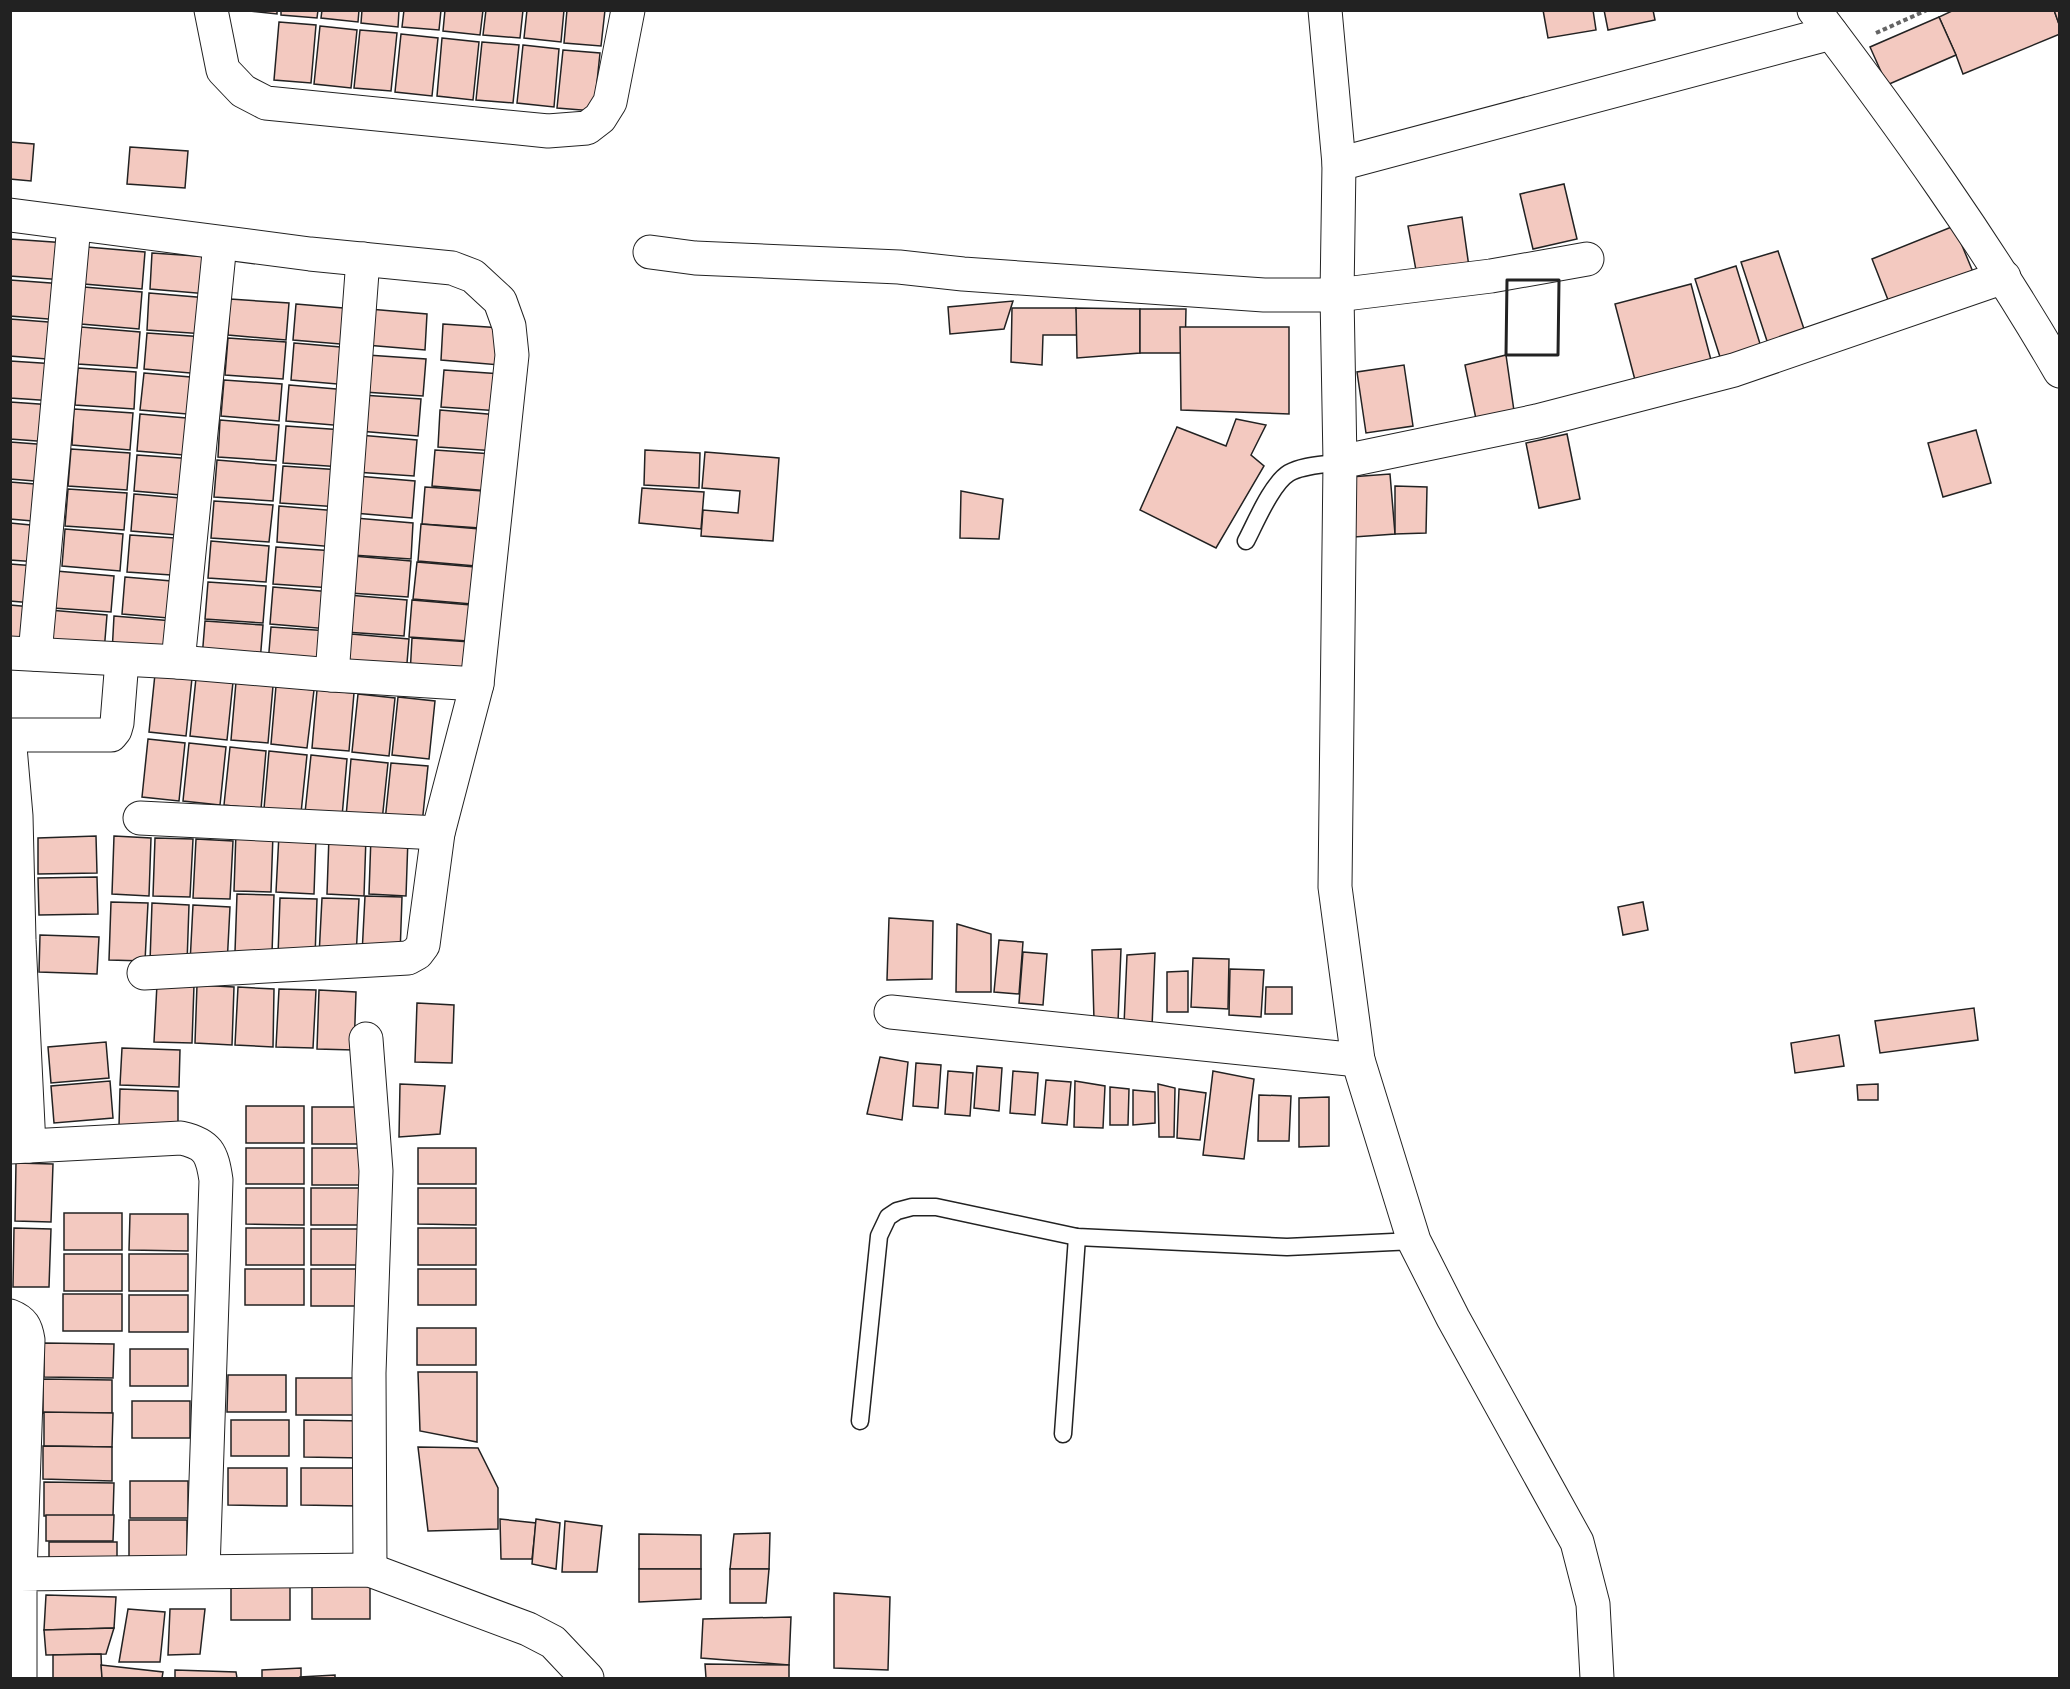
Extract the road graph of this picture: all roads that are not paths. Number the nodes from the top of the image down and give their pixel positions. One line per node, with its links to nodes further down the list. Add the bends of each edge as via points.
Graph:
1 (211, 10): 2 (street, via 223,70 243,91 266,103 548,131 587,128 600,118 610,102)
2 (628, 10)
3 (1325, 10): 5 (street)
4 (1829, 31): 5 (street); 12 (street, via 1901,126)
5 (1339, 164): 13 (street)
6 (10, 215): 7 (street)
7 (74, 225): 8 (street); 17 (street)
8 (220, 243): 10 (street); 19 (street)
9 (650, 252): 13 (street, via 1264,296)
10 (363, 259): 20 (street); 21 (street, via 452,268 473,276 500,301 510,326 512,355)
11 (1587, 259): 13 (street, via 1491,276)
12 (2004, 277): 14 (street); 15 (street, via 1734,370 1538,422)
13 (1337, 295): 15 (street)
14 (2060, 371)
15 (1340, 462): 16 (lane, via 1287,474 1271,493); 30 (street, via 1335,887)
16 (1246, 541)
17 (23, 653): 18 (street)
18 (122, 660): 19 (street); 22 (street, via 116,730 111,735)
19 (178, 662): 20 (street)
20 (332, 675): 21 (street)
21 (477, 684): 26 (street)
22 (10, 735)
23 (10, 747): 24 (street)
24 (13, 816): 31 (street, via 19,940)
25 (140, 818): 26 (street)
26 (438, 832): 27 (street, via 423,945 408,958)
27 (144, 973)
28 (891, 1012): 30 (street)
29 (366, 1039): 37 (street, via 376,1171 369,1373)
30 (1358, 1060): 33 (street)
31 (20, 1147): 38 (street, via 181,1138 197,1141 208,1149 216,1180)
32 (1077, 1237): 33 (lane, via 1287,1247); 35 (lane, via 936,1207 897,1211 888,1217 879,1236); 36 (lane)
33 (1414, 1241): 42 (street, via 1577,1542 1593,1604)
34 (10, 1316): 39 (street, via 26,1328 28,1340)
35 (860, 1421)
36 (1063, 1434)
37 (370, 1570): 38 (street); 41 (street, via 528,1629 553,1642)
38 (203, 1571): 39 (street)
39 (20, 1574): 40 (street)
40 (20, 1678)
41 (586, 1678)
42 (1597, 1678)

